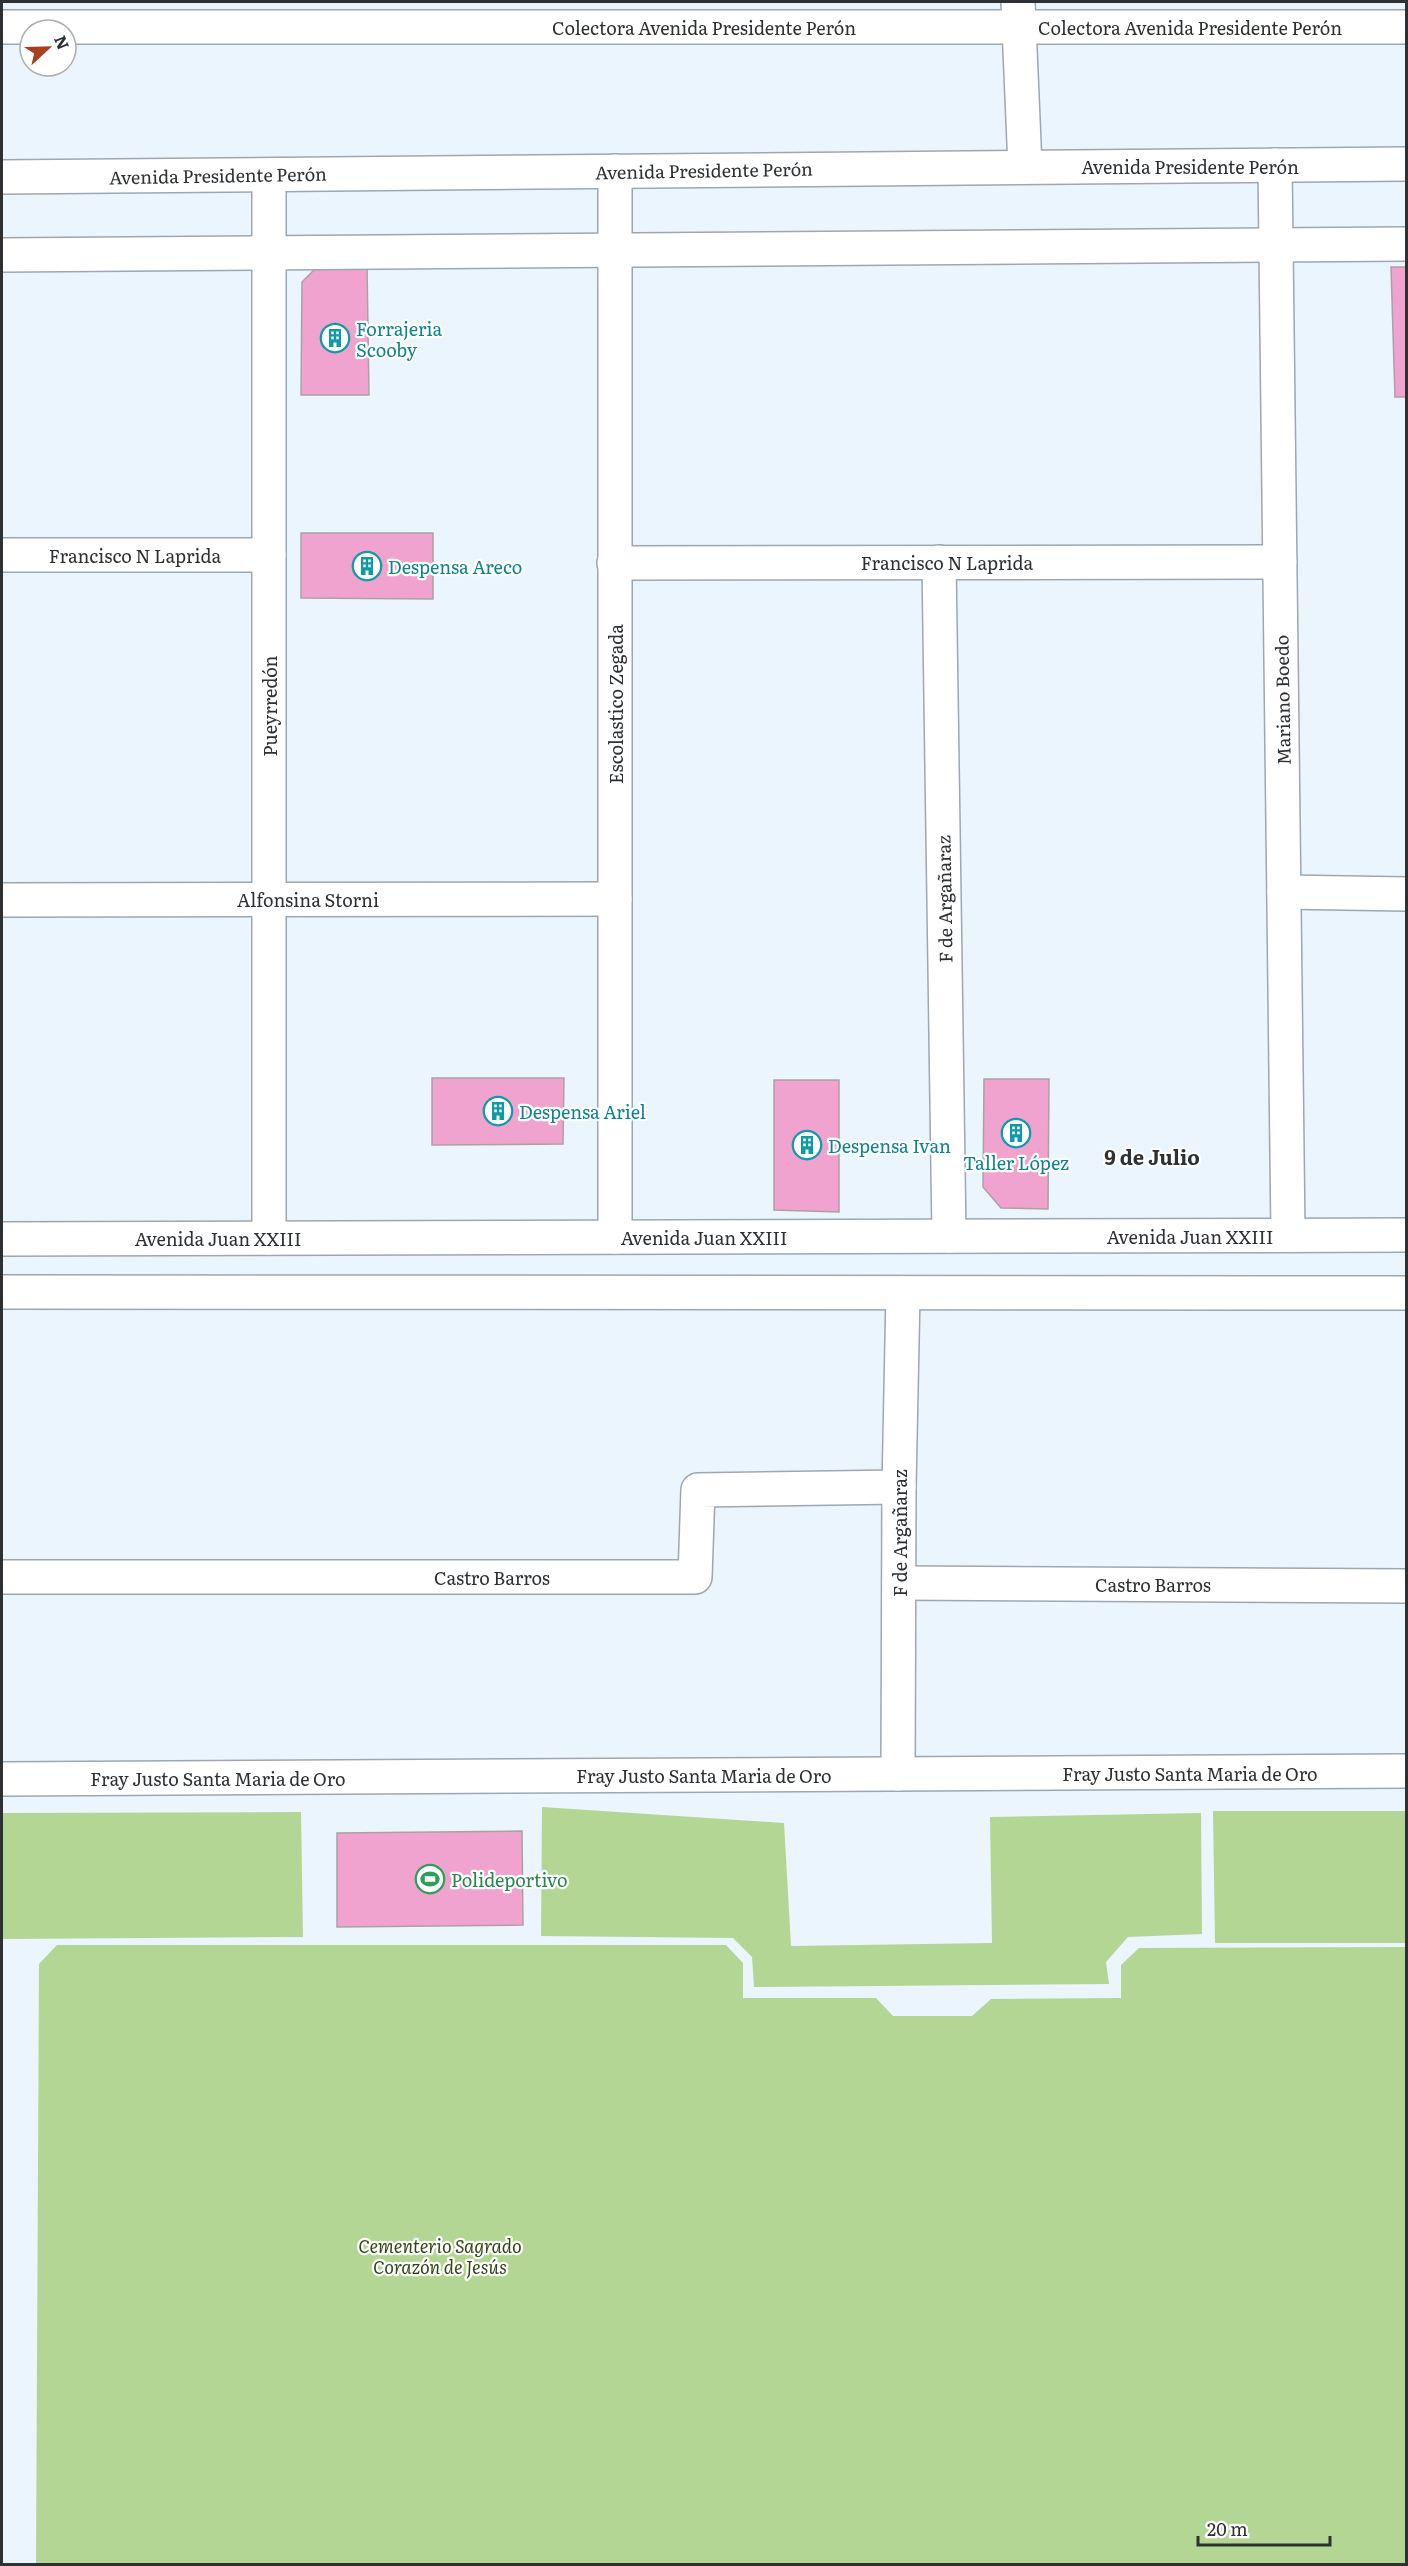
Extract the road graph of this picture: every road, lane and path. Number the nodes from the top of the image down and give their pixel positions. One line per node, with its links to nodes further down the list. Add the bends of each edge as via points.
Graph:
1 (338, 14): 2 (street, Colectora Avenida Presidente Perón); 4 (street, Colectora Avenida Presidente Perón)
2 (684, 14): 3 (street, Colectora Avenida Presidente Perón)
3 (1018, 14): 5 (street, Colectora Avenida Presidente Perón); 8 (street)
4 (2, 27)
5 (1407, 27)
6 (1407, 164): 7 (street, Avenida Presidente Perón)
7 (1275, 165): 8 (street, Avenida Presidente Perón); 13 (street, Mariano Boedo)
8 (1025, 167): 9 (street, Avenida Presidente Perón)
9 (615, 171): 10 (street, Avenida Presidente Perón); 14 (street, Escolastico Zegada)
10 (269, 175): 11 (street, Avenida Presidente Perón); 15 (street, Pueyrredón)
11 (2, 177)
12 (1407, 244): 13 (street)
13 (1276, 245): 14 (street); 20 (street, Mariano Boedo)
14 (615, 250): 15 (street); 21 (street, Escolastico Zegada)
15 (270, 253): 16 (street); 18 (street, Pueyrredón)
16 (2, 255)
17 (2, 555): 18 (street, Francisco N Laprida)
18 (269, 555): 24 (street, Pueyrredón)
19 (939, 562): 20 (street, Francisco N Laprida); 21 (street, Francisco N Laprida); 29 (street, F de Argañaraz)
20 (1280, 562): 22 (street, Mariano Boedo)
21 (614, 563): 25 (street, Escolastico Zegada)
22 (1284, 892): 23 (street); 27 (street, Mariano Boedo)
23 (1407, 894)
24 (269, 899): 25 (street, Alfonsina Storni); 26 (street, Alfonsina Storni); 31 (street, Pueyrredón)
25 (615, 899): 30 (street, Escolastico Zegada)
26 (2, 900)
27 (1288, 1235): 28 (street, Avenida Juan XXIII); 29 (street, Avenida Juan XXIII)
28 (1407, 1235)
29 (950, 1236): 30 (street, Avenida Juan XXIII)
30 (615, 1237): 31 (street, Avenida Juan XXIII)
31 (270, 1238): 32 (street, Avenida Juan XXIII)
32 (2, 1239)
33 (2, 1292): 34 (street)
34 (903, 1293): 35 (street); 36 (street, F de Argañaraz)
35 (1407, 1293)
36 (898, 1487): 37 (street, Castro Barros, via 698,1490 694,1577); 38 (street, F de Argañaraz)
37 (2, 1577)
38 (899, 1583): 39 (street, Castro Barros); 41 (street, F de Argañaraz)
39 (1407, 1586)
40 (1407, 1772): 41 (street, Fray Justo Santa Maria de Oro)
41 (898, 1774): 42 (street, Fray Justo Santa Maria de Oro)
42 (2, 1779)

